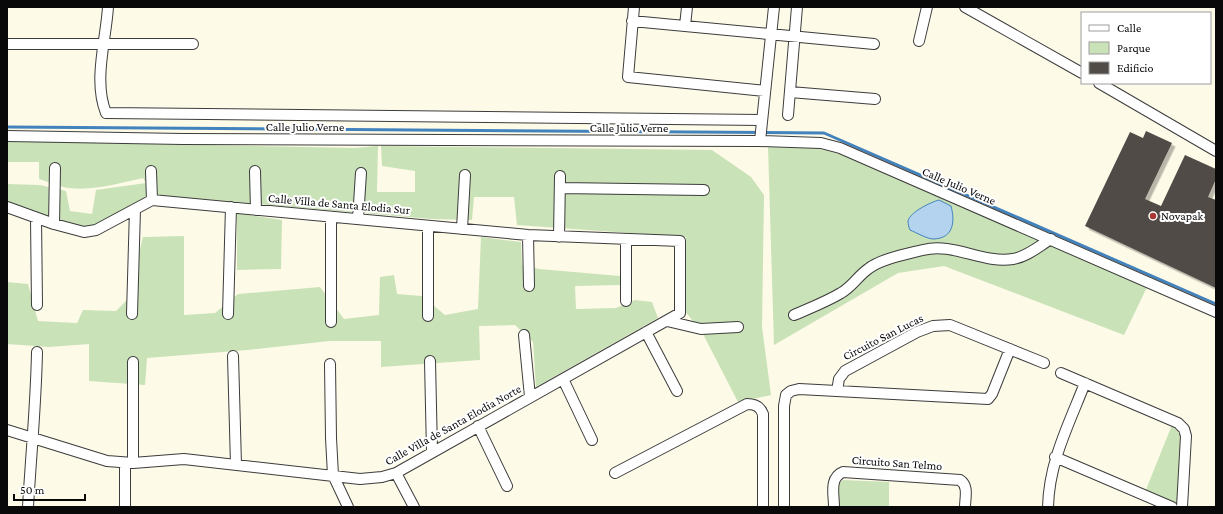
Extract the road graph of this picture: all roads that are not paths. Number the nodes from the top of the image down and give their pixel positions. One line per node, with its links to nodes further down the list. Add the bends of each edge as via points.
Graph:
1 (108, 7): 14 (street)
2 (634, 7): 8 (street)
3 (687, 7): 9 (street)
4 (774, 7): 10 (street)
5 (797, 7): 11 (street)
6 (927, 7): 12 (street)
7 (964, 7): 17 (street)
8 (632, 21): 9 (street); 19 (street, via 628,77)
9 (685, 26): 10 (street)
10 (771, 34): 11 (street); 19 (street)
11 (795, 36): 16 (street); 20 (street)
12 (919, 41)
13 (7, 44): 14 (street)
14 (102, 44): 15 (street); 23 (street, via 101,95 106,113)
15 (193, 44)
16 (874, 44)
17 (1081, 72)
18 (1101, 84): 25 (street)
19 (765, 91): 23 (street)
20 (790, 92): 21 (street); 22 (street)
21 (875, 99)
22 (788, 115)
23 (761, 131): 24 (street, Calle Julio Verne, via 183,140); 48 (street, Calle Julio Verne, via 840,148)
24 (7, 136)
25 (1216, 151)
26 (54, 168): 42 (street)
27 (151, 171): 34 (street)
28 (255, 171): 38 (street)
29 (361, 173): 41 (street)
30 (465, 175): 44 (street)
31 (560, 176): 32 (street)
32 (560, 188): 33 (street); 46 (street)
33 (704, 190)
34 (152, 200): 36 (street, Calle Villa de Santa Elodia Sur); 37 (street)
35 (7, 207): 40 (street)
36 (231, 207): 38 (street, Calle Villa de Santa Elodia Sur); 55 (street)
37 (135, 209): 42 (street, via 96,230 84,232); 54 (street)
38 (256, 210): 39 (street, Calle Villa de Santa Elodia Sur)
39 (331, 217): 41 (street, Calle Villa de Santa Elodia Sur); 59 (street)
40 (36, 218): 42 (street); 52 (street)
41 (358, 219): 43 (street, Calle Villa de Santa Elodia Sur)
42 (54, 224)
43 (428, 226): 44 (street, Calle Villa de Santa Elodia Sur); 57 (street)
44 (462, 229): 45 (street, Calle Villa de Santa Elodia Sur)
45 (528, 235): 46 (street, Calle Villa de Santa Elodia Sur); 50 (street)
46 (559, 237): 47 (street, Calle Villa de Santa Elodia Sur)
47 (626, 239): 49 (street, Calle Villa de Santa Elodia Sur); 51 (street)
48 (1051, 239): 53 (street, Calle Julio Verne); 56 (street, via 1023,257 1013,260 935,248 910,254 877,264 868,269 850,288)
49 (680, 241): 58 (street, Calle Villa de Santa Elodia Norte, via 680,313)
50 (528, 286)
51 (626, 301)
52 (37, 305)
53 (1216, 312)
54 (132, 314)
55 (228, 314)
56 (794, 315)
57 (428, 316)
58 (666, 321): 60 (street, via 701,329); 61 (street, Calle Villa de Santa Elodia Norte)
59 (331, 322)
60 (738, 327)
61 (646, 332): 71 (street, Calle Villa de Santa Elodia Norte); 73 (street)
62 (524, 335): 75 (street)
63 (1010, 348): 68 (street, Circuito San Lucas); 74 (street, Circuito San Lucas, via 950,325 934,326 917,332 845,371 839,378); 74 (street, via 988,399)
64 (37, 352): 78 (street, via 36,408)
65 (233, 356): 83 (street)
66 (430, 361): 80 (street)
67 (133, 362): 82 (street)
68 (1044, 363)
69 (330, 364): 86 (street)
70 (1061, 373): 72 (street)
71 (563, 379): 75 (street, Calle Villa de Santa Elodia Norte); 79 (street)
72 (1085, 383): 81 (street); 98 (street, via 1178,423 1184,429 1186,436)
73 (677, 391)
74 (837, 391): 93 (street, via 799,389 786,395)
75 (530, 397): 76 (street, Calle Villa de Santa Elodia Norte)
76 (478, 426): 80 (street, Calle Villa de Santa Elodia Norte); 87 (street)
77 (7, 430): 78 (street, Calle Villa de Santa Elodia Norte)
78 (32, 437): 82 (street, Calle Villa de Santa Elodia Norte, via 107,461); 88 (street)
79 (592, 440)
80 (432, 452): 84 (street, Calle Villa de Santa Elodia Norte)
81 (1055, 457): 96 (street); 97 (street)
82 (129, 462): 83 (street, Calle Villa de Santa Elodia Norte, via 184,459); 89 (street)
83 (236, 465): 86 (street, Calle Villa de Santa Elodia Norte)
84 (396, 473): 86 (street, Calle Villa de Santa Elodia Norte, via 371,479); 91 (street)
85 (615, 473): 92 (street, via 747,404 753,404 759,406 763,414)
86 (334, 476): 90 (street)
87 (507, 486)
88 (28, 507)
89 (125, 507)
90 (348, 507)
91 (414, 507)
92 (762, 507)
93 (784, 507)
94 (834, 507): 95 (street, Circuito San Telmo, via 833,483 838,474 843,472 960,480 966,489)
95 (965, 507)
96 (1048, 507)
97 (1172, 507)
98 (1182, 507)

